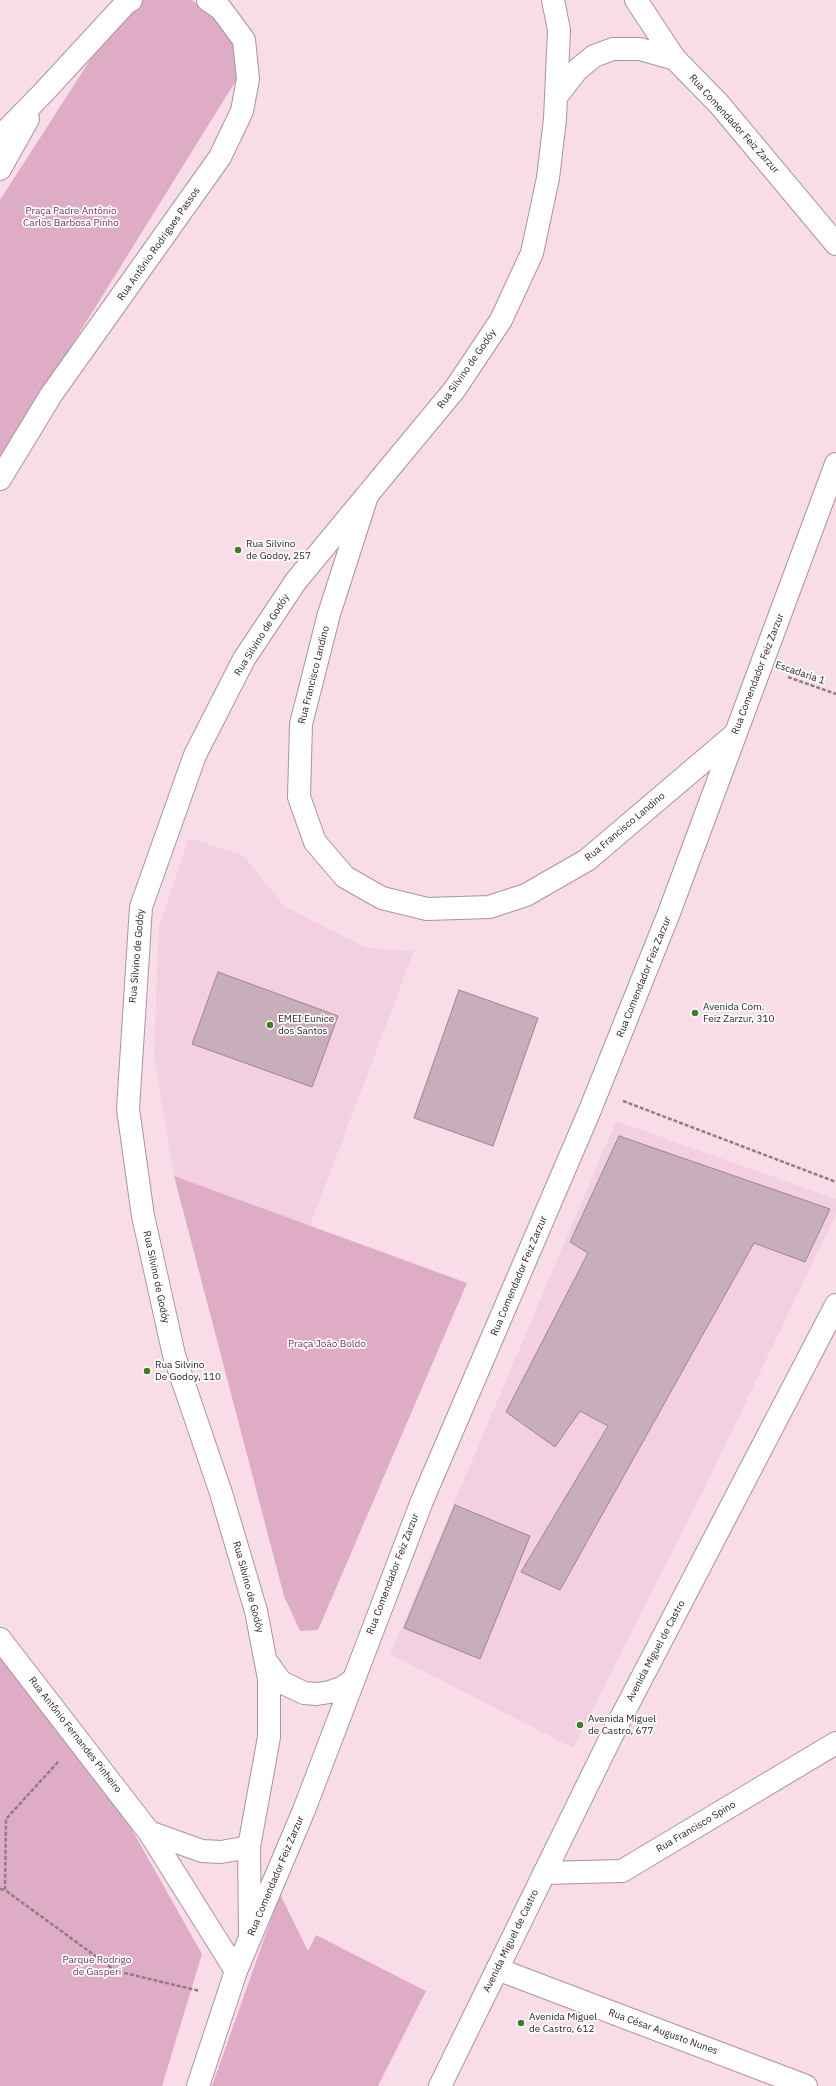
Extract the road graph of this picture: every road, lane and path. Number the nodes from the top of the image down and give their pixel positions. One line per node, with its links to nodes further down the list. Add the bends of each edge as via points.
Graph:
1 (131, 0): 6 (main road)
2 (208, 0): 12 (main road, Rua Antônio Rodrigues Passos, via 221,9 244,40 248,79 242,111 220,157 51,395)
3 (553, 0): 7 (main road, Rua Silvino de Godóy, via 559,30)
4 (636, 0): 5 (main road, Rua Comendador Feiz Zarzur)
5 (675, 59): 7 (main road, via 640,49 613,50 594,56 577,70); 10 (main road, Rua Comendador Feiz Zarzur, via 719,104)
6 (43, 93): 8 (main road); 9 (main road)
7 (556, 97): 13 (main road, Rua Silvino de Godóy, via 548,178 532,253 501,320 455,389)
8 (0, 137)
9 (0, 169)
10 (836, 244)
11 (836, 464): 14 (main road, Rua Comendador Feiz Zarzur, via 774,634)
12 (0, 478)
13 (368, 492): 16 (main road, Rua Francisco Landino, via 329,614 301,724 299,797 315,842 345,877 382,898 427,909 489,907 526,895 588,860); 21 (main road, Rua Silvino de Godóy, via 296,581 244,659 195,755 140,907 128,1109 143,1216 174,1355 223,1500 256,1611)
14 (759, 667): 15 (path, Escadaria 1); 16 (main road, Rua Comendador Feiz Zarzur)
15 (836, 694)
16 (734, 735): 17 (main road, Rua Comendador Feiz Zarzur, via 669,913)
17 (598, 1092): 18 (path); 22 (main road, Rua Comendador Feiz Zarzur, via 422,1501)
18 (836, 1182)
19 (836, 1305): 27 (main road, Avenida Miguel de Castro, via 612,1735)
20 (0, 1639): 23 (main road, Rua Antônio Fernandes Pinheiro)
21 (266, 1661): 22 (main road, via 281,1682 304,1693 330,1692 342,1688); 26 (main road, Rua Silvino de Godóy, via 269,1679 269,1737)
22 (353, 1680): 30 (main road, Rua Comendador Feiz Zarzur, via 304,1810)
23 (78, 1739): 25 (main road, Rua Antônio Fernandes Pinheiro); 29 (path, via 6,1819)
24 (836, 1743): 27 (main road, Rua Francisco Spino, via 622,1871)
25 (149, 1832): 26 (main road, via 202,1851 222,1852); 32 (main road, Rua Antônio Fernandes Pinheiro)
26 (249, 1847): 30 (main road, Rua Silvino de Godóy)
27 (544, 1873): 31 (main road, Avenida Miguel de Castro)
28 (0, 1889): 29 (path)
29 (5, 1890): 33 (path, via 116,1971)
30 (250, 1936): 32 (main road, Rua Comendador Feiz Zarzur)
31 (497, 1969): 35 (main road, Avenida Miguel de Castro); 36 (main road, Rua César Augusto Nunes)
32 (236, 1971): 33 (main road, Rua Comendador Feiz Zarzur)
33 (227, 1997): 34 (main road, Rua Comendador Feiz Zarzur)
34 (198, 2086)
35 (440, 2086)
36 (806, 2086)

